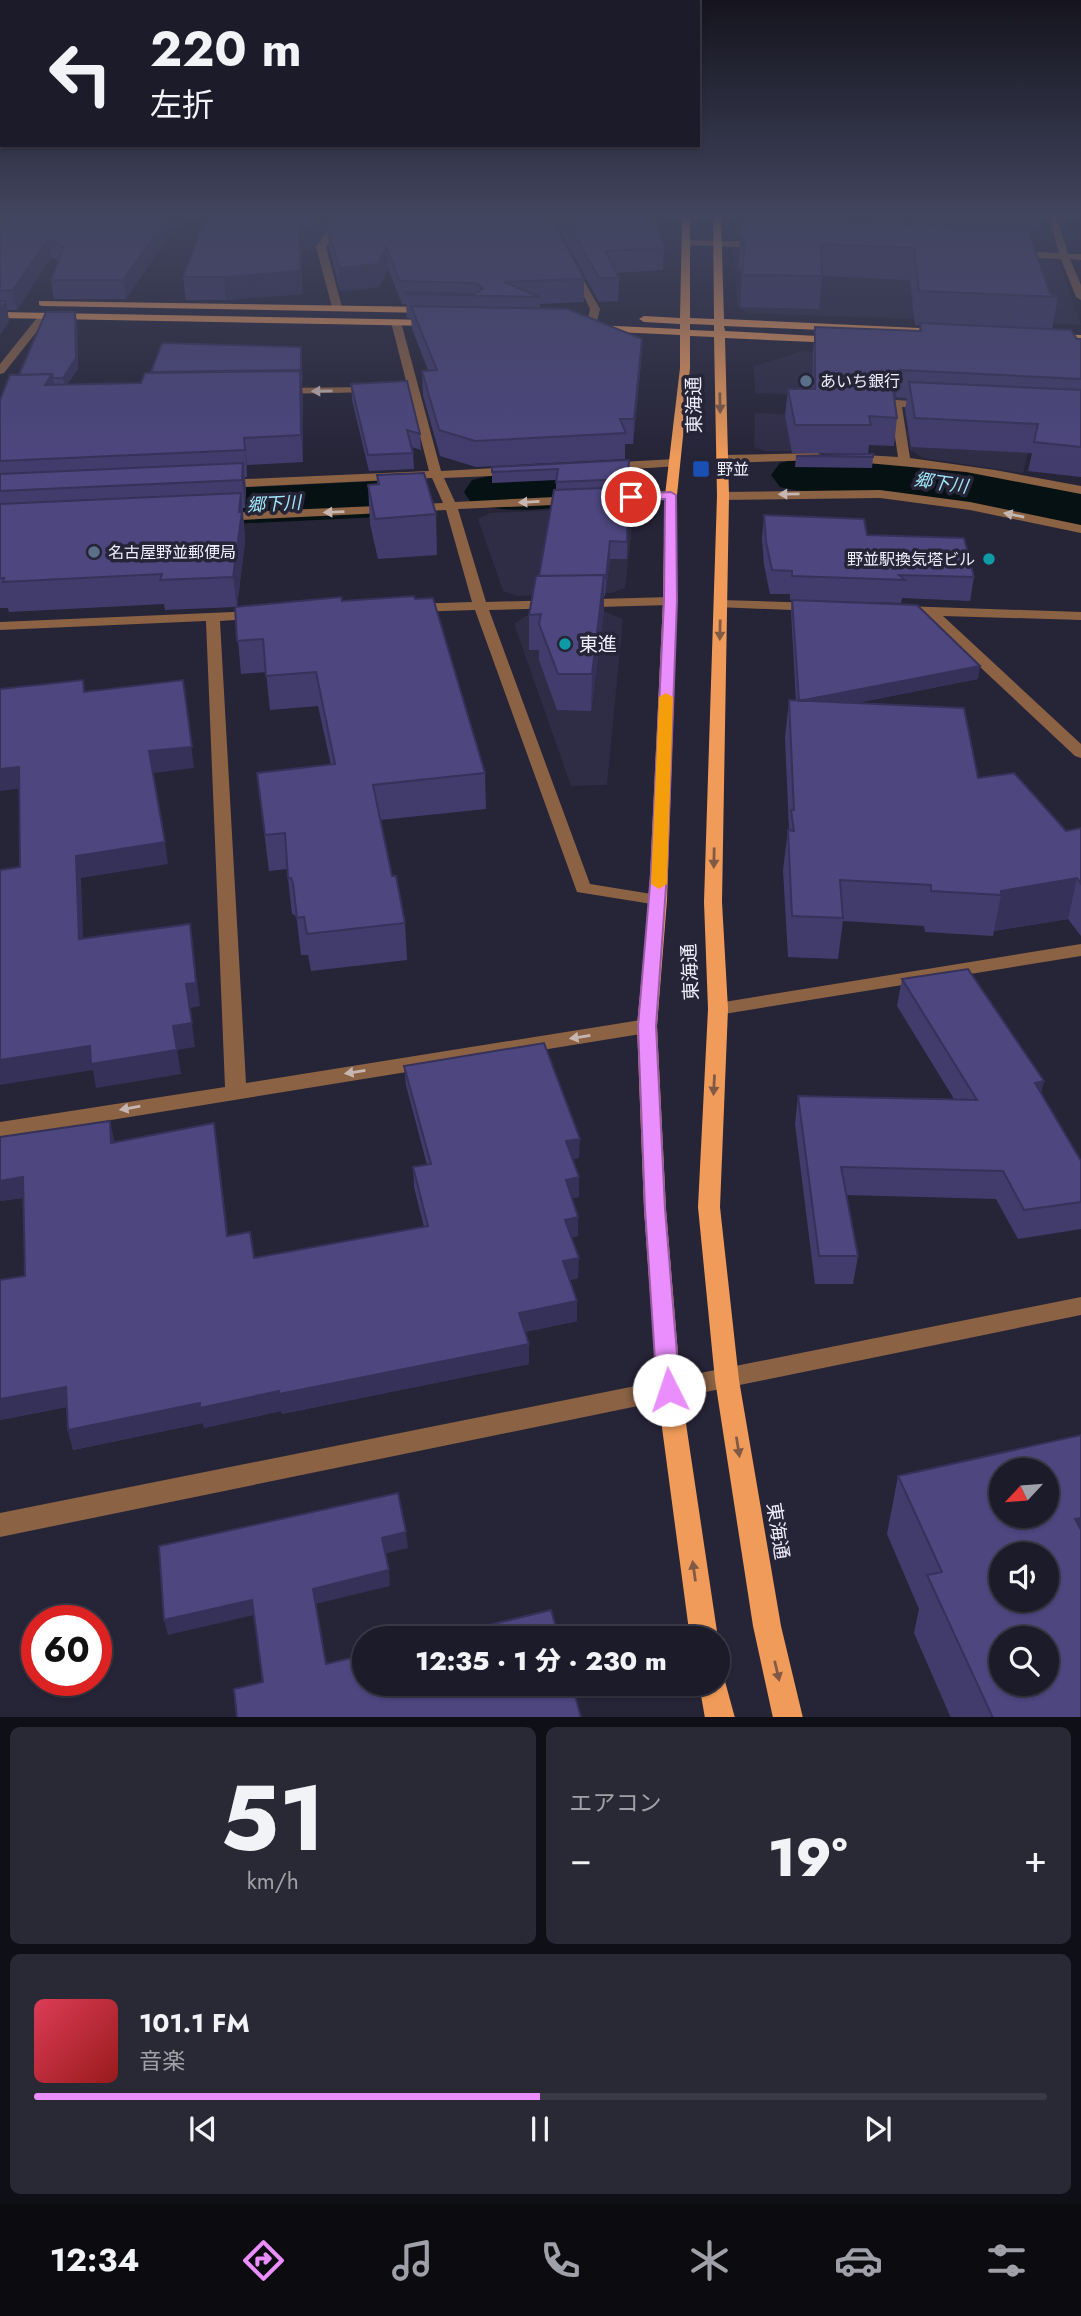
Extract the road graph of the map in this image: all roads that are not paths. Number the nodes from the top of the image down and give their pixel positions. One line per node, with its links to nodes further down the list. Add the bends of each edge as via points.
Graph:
1 (335, 298): 6 (street)
2 (589, 298): 12 (street, via 595,309)
3 (685, 298): 14 (main road, 東海通)
4 (719, 298): 15 (main road, 東海通)
5 (26, 303): 6 (main road)
6 (337, 307): 7 (main road)
7 (443, 311)
8 (0, 315): 9 (main road)
9 (44, 316): 11 (main road); 20 (street)
10 (577, 321): 12 (main road)
11 (396, 322): 13 (main road); 29 (street, via 408,389)
12 (593, 322): 14 (main road)
13 (452, 323)
14 (684, 327): 15 (main road); 26 (main road, 東海通, via 685,368)
15 (720, 329): 16 (main road); 19 (main road); 24 (main road, 東海通, one-way to 24)
16 (956, 332)
17 (1039, 336): 18 (main road)
18 (1081, 338)
19 (848, 340)
20 (0, 371)
21 (387, 390): 22 (street, one-way to 22)
22 (263, 391)
23 (936, 405): 25 (street, via 896,403)
24 (722, 459): 25 (street); 33 (main road, 東海通)
25 (904, 461): 31 (street, via 993,472)
26 (674, 463): 27 (street); 32 (main road, 東海通)
27 (594, 467)
28 (528, 470): 29 (street)
29 (436, 474): 30 (street); 34 (street)
30 (214, 484)
31 (1081, 490)
32 (671, 495): 34 (street, one-way to 34); 37 (main road, 東海通)
33 (723, 496): 36 (street, one-way to 33, via 970,506 880,494); 38 (main road, 東海通)
34 (451, 507): 35 (street, one-way to 35); 39 (street)
35 (205, 517)
36 (1081, 529)
37 (670, 601): 39 (street); 49 (main road, 東海通)
38 (720, 604): 40 (street); 51 (main road, 東海通, one-way to 51, via 713,902)
39 (480, 605): 41 (street); 49 (street, via 583,888)
40 (834, 607)
41 (400, 609)
42 (889, 609): 43 (street)
43 (934, 612): 46 (street); 48 (street)
44 (267, 614): 45 (street)
45 (213, 617): 47 (street); 53 (street)
46 (1081, 617)
47 (0, 626)
48 (1081, 753)
49 (658, 900): 52 (main road, 東海通)
50 (1081, 950): 51 (street)
51 (718, 1009): 56 (main road, 東海通, one-way to 56, via 709,1206)
52 (647, 1026): 53 (street, one-way to 53); 57 (main road, 東海通)
53 (236, 1090): 54 (street, one-way to 54)
54 (0, 1130)
55 (1081, 1306): 56 (street)
56 (727, 1380): 57 (street); 62 (main road, 東海通, one-way to 62, via 767,1626)
57 (669, 1390): 58 (street); 59 (main road, 東海通, one-way to 57)
58 (0, 1525)
59 (702, 1626)
60 (716, 1696): 61 (main road)
61 (720, 1717)
62 (788, 1717)

